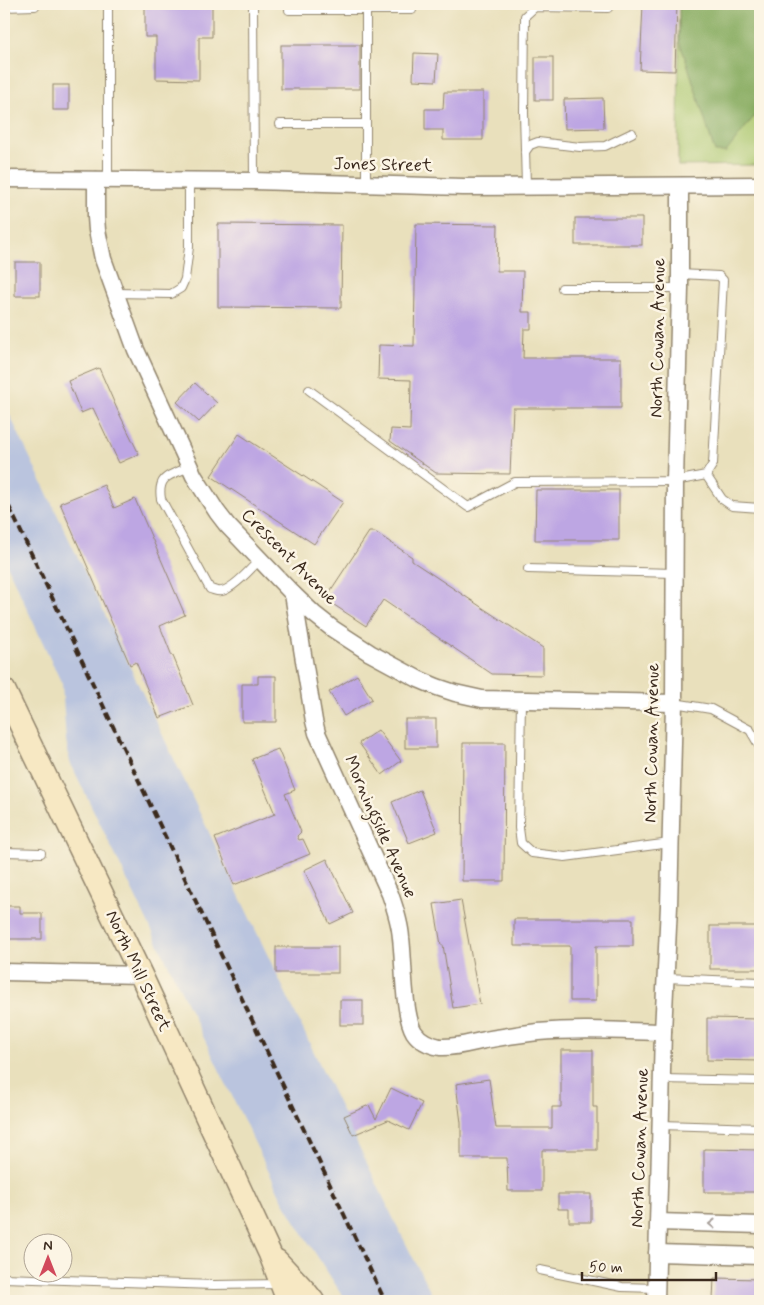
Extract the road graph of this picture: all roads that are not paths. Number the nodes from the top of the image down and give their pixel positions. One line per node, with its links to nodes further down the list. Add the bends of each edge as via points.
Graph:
1 (35, 4): 4 (lane)
2 (108, 4): 14 (lane)
3 (253, 4): 16 (lane)
4 (4, 7)
5 (608, 8): 12 (lane, via 535,6 525,16)
6 (289, 10): 7 (lane)
7 (366, 10): 8 (lane); 10 (lane)
8 (412, 10)
9 (280, 124): 10 (lane)
10 (366, 124): 17 (lane)
11 (632, 133): 12 (lane, via 605,146 538,142)
12 (525, 152): 19 (lane)
13 (4, 179): 14 (street, Jones Street)
14 (102, 180): 15 (street, Jones Street); 23 (street, Crescent Avenue, via 96,217)
15 (189, 181): 16 (street, Jones Street); 23 (lane, via 189,247 181,288 171,294)
16 (254, 181): 17 (street, Jones Street)
17 (366, 184): 19 (street, Jones Street)
18 (760, 185): 20 (street, Jones Street)
19 (526, 186): 20 (street, Jones Street)
20 (680, 186): 21 (street, North Cowan Avenue)
21 (680, 281): 22 (lane); 26 (lane, via 718,276 723,280 713,464); 27 (street, North Cowan Avenue)
22 (562, 288)
23 (115, 293): 25 (street, Crescent Avenue, via 136,350)
24 (309, 390): 27 (lane, via 468,507 515,482)
25 (190, 467): 29 (street, Crescent Avenue, via 217,512); 29 (lane, via 165,477 160,485 161,499 210,589 220,592 228,588)
26 (706, 475): 27 (lane); 28 (lane, via 722,498 732,506)
27 (675, 481): 31 (street, North Cowan Avenue)
28 (760, 508)
29 (260, 560): 32 (street, Crescent Avenue)
30 (528, 569): 31 (lane)
31 (674, 573): 35 (street, North Cowan Avenue)
32 (294, 594): 34 (street, Crescent Avenue, via 333,629 418,679 470,697); 44 (street, Morningside Avenue, via 317,733 395,908 401,937 407,1008 414,1032 428,1044 452,1047 540,1032)
33 (4, 690): 41 (main road, North Mill Street)
34 (520, 700): 35 (street, Crescent Avenue); 37 (lane, via 518,828 521,843 532,853 565,857)
35 (674, 703): 36 (lane, via 711,709 750,730); 37 (street, North Cowan Avenue)
36 (760, 747)
37 (670, 843): 42 (street, North Cowan Avenue)
38 (4, 852): 39 (lane)
39 (41, 853)
40 (4, 972): 41 (street)
41 (140, 975): 52 (main road, North Mill Street)
42 (666, 978): 43 (lane); 44 (street, North Cowan Avenue)
43 (760, 982)
44 (664, 1032): 45 (street, North Cowan Avenue)
45 (662, 1078): 46 (lane); 47 (street, North Cowan Avenue)
46 (760, 1081)
47 (661, 1125): 48 (lane); 49 (street, North Cowan Avenue)
48 (760, 1128)
49 (658, 1222): 50 (street, one-way to 49); 51 (street, North Cowan Avenue)
50 (760, 1225)
51 (658, 1253): 53 (street); 57 (street, North Cowan Avenue)
52 (270, 1254): 56 (main road, North Mill Street); 58 (main road, North Mill Street)
53 (760, 1256)
54 (540, 1270): 57 (lane)
55 (4, 1278): 56 (lane, via 214,1284)
56 (285, 1292)
57 (656, 1294)
58 (313, 1301)

